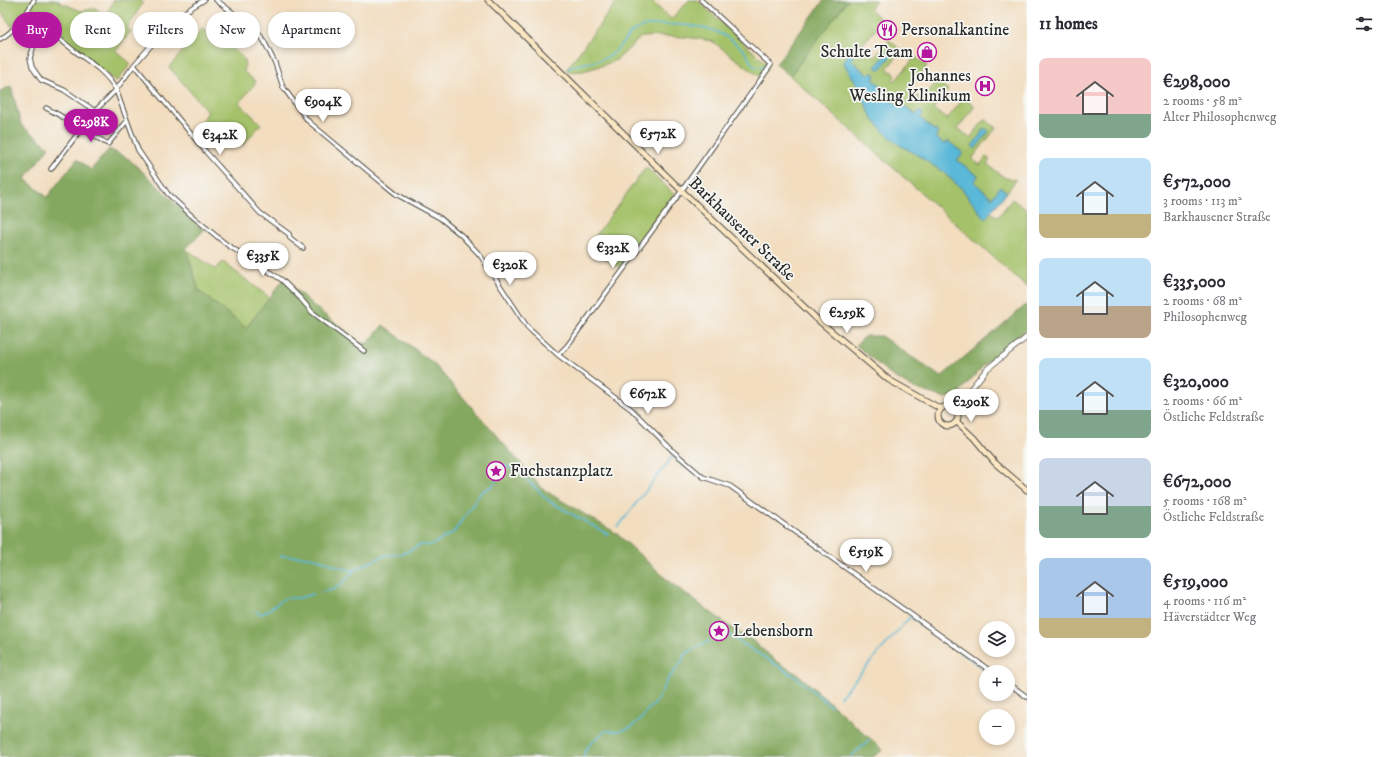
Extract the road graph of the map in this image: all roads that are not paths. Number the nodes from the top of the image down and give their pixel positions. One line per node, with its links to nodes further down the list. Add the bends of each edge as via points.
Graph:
1 (34, 0): 6 (street)
2 (204, 0): 11 (street, via 175,18)
3 (216, 0): 22 (street, via 257,31 275,63 283,87 308,121 396,194 440,218 462,235 480,255 528,328)
4 (488, 0): 18 (main road, Barkhausener Straße)
5 (701, 0): 18 (street, via 771,65)
6 (27, 12)
7 (12, 30): 8 (street)
8 (0, 39)
9 (62, 41): 12 (street, via 105,74)
10 (33, 48): 14 (street, via 30,58 37,76)
11 (134, 65): 12 (street); 19 (street, via 260,214 289,234)
12 (116, 90): 14 (street); 15 (street)
13 (46, 108): 16 (street, via 74,122)
14 (95, 111): 16 (street)
15 (127, 121): 16 (street, via 108,144); 21 (street, via 138,150 168,194 226,244 291,287 312,312)
16 (82, 129): 17 (street)
17 (51, 169)
18 (681, 190): 22 (street, via 567,346); 24 (main road, Barkhausener Straße, via 865,361 889,380)
19 (302, 248)
20 (1027, 337): 23 (street, via 987,369)
21 (364, 351)
22 (558, 354): 27 (street, via 631,409 674,452 703,476 730,486)
23 (955, 408): 24 (main road, via 949,405); 25 (main road, via 959,414)
24 (941, 409): 25 (main road, via 938,415 942,424 952,426)
25 (957, 422): 26 (main road, via 995,463)
26 (1027, 490)
27 (982, 665)
28 (1015, 688): 29 (street)
29 (1027, 697)

